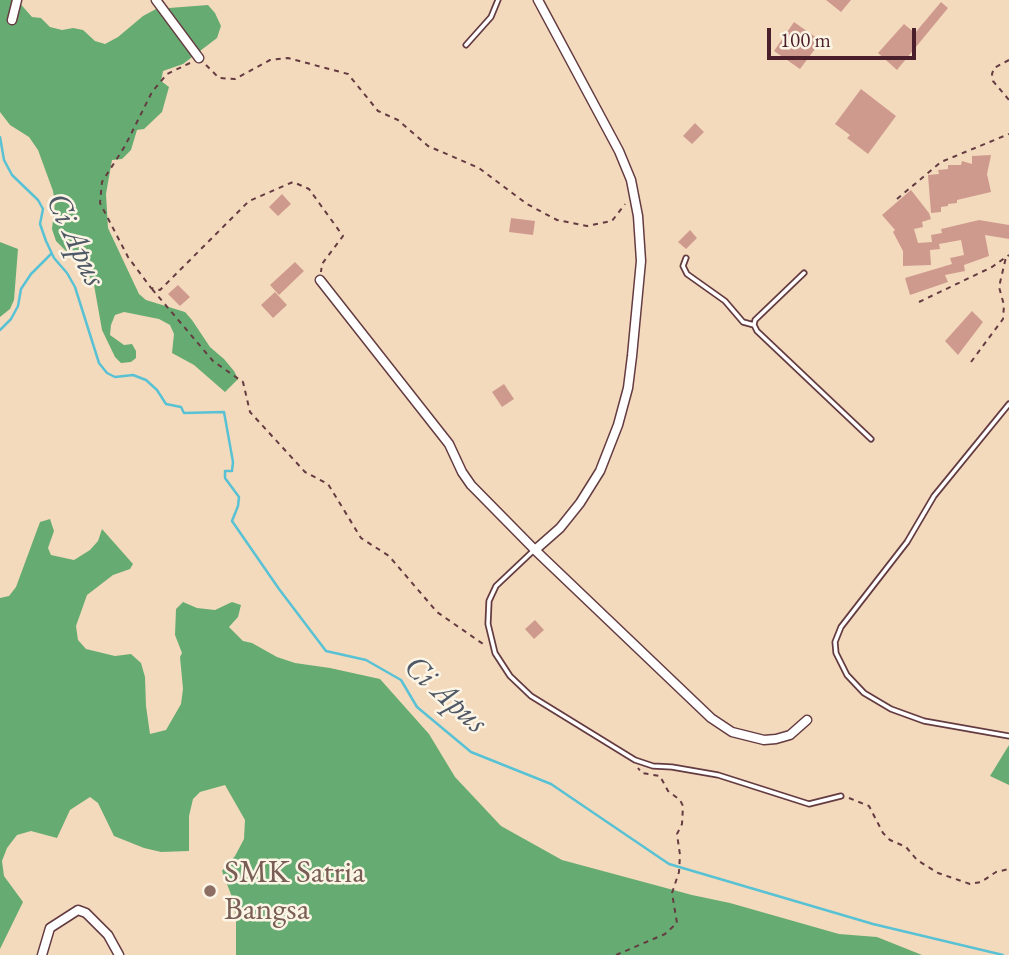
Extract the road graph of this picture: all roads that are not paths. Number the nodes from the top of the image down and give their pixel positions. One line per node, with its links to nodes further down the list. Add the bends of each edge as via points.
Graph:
1 (17, 0): 5 (street)
2 (156, 0): 7 (street)
3 (498, 0): 6 (lane, via 491,17)
4 (538, 0): 14 (street, via 631,180 641,261 632,356 618,425 600,471 580,503)
5 (12, 20)
6 (466, 45)
7 (199, 58)
8 (685, 258): 11 (lane, via 687,274 725,301 743,322)
9 (804, 273): 11 (lane)
10 (320, 280): 14 (street, via 449,444 471,485)
11 (754, 325): 13 (lane)
12 (1009, 404): 16 (lane, via 934,496 835,642 847,675 864,693 891,709 923,720)
13 (871, 439)
14 (535, 550): 15 (street, via 711,718 732,732 776,739 790,735); 17 (lane, via 501,580 489,601 488,624 495,653 531,696 635,760 653,766 718,775 808,804)
15 (807, 720)
16 (1009, 736)
17 (841, 796)
18 (42, 955): 19 (street, via 50,928 78,910 108,935)
19 (118, 955)

